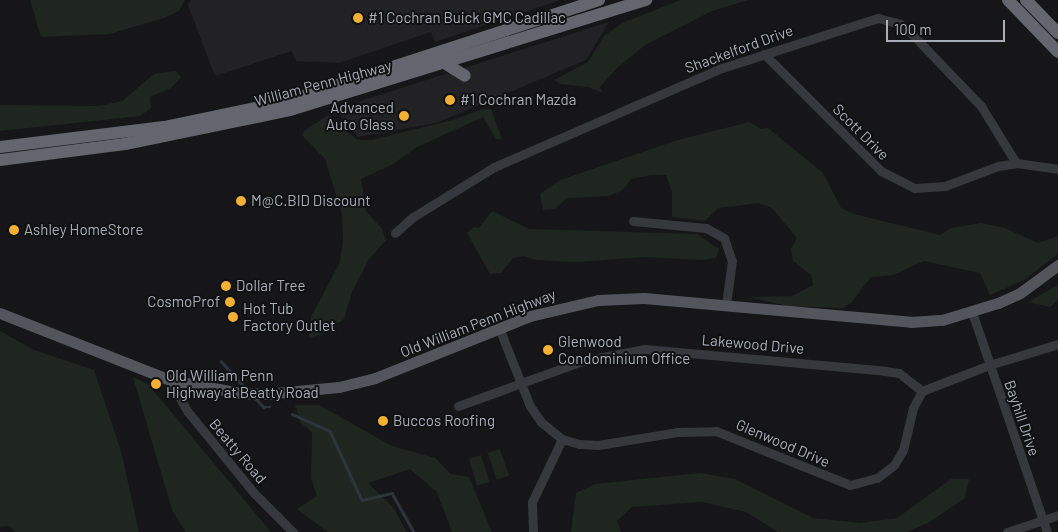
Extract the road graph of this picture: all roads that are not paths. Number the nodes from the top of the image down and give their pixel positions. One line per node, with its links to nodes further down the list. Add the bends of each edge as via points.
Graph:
1 (599, 0): 10 (highway, William Penn Highway, via 280,103 156,128)
2 (646, 0): 8 (highway, William Penn Highway)
3 (1008, 0): 6 (highway)
4 (1026, 0): 5 (highway)
5 (1058, 33)
6 (1058, 52)
7 (764, 54): 12 (street, Scott Drive, via 881,171 915,188 945,186 998,166); 12 (street, Shackelford Drive, via 878,18 889,19 910,32 981,106); 15 (street, Shackelford Drive, via 679,86 494,167 413,217)
8 (473, 56): 9 (highway, William Penn Highway); 9 (highway, via 465,76)
9 (446, 64): 11 (highway, William Penn Highway, via 241,122 116,145)
10 (0, 147)
11 (0, 160)
12 (1016, 163): 13 (street)
13 (1058, 170)
14 (633, 221): 17 (street, via 706,228 724,238 732,261)
15 (395, 233)
16 (1058, 265): 18 (main road, Old William Penn Highway, via 1020,293)
17 (726, 304): 18 (main road, Old William Penn Highway, via 911,322); 20 (main road, Old William Penn Highway, via 644,298 598,300 561,307)
18 (972, 312): 22 (street, Bayhill Drive)
19 (0, 313): 23 (main road, Old William Penn Highway)
20 (499, 328): 23 (main road, Old William Penn Highway, via 375,378 339,387 240,394); 24 (street, Glenwood Drive)
21 (1058, 344): 22 (street)
22 (989, 365): 25 (street); 29 (street, Bayhill Drive)
23 (170, 380): 30 (street, Beatty Road, via 188,412 254,493)
24 (521, 384): 25 (street, Lakewood Drive, via 582,361 645,349 899,373); 26 (street, Lakewood Drive); 27 (street, Glenwood Drive, via 541,422)
25 (922, 391): 27 (street, Glenwood Drive, via 913,408 903,450 894,465 878,478 850,485 716,431 677,432 598,444 579,444)
26 (458, 406)
27 (562, 439): 31 (street, via 532,502)
28 (1058, 515): 29 (street)
29 (1042, 521): 32 (street); 33 (street, Bayhill Drive)
30 (293, 532)
31 (533, 532)
32 (1007, 532)
33 (1046, 532)

